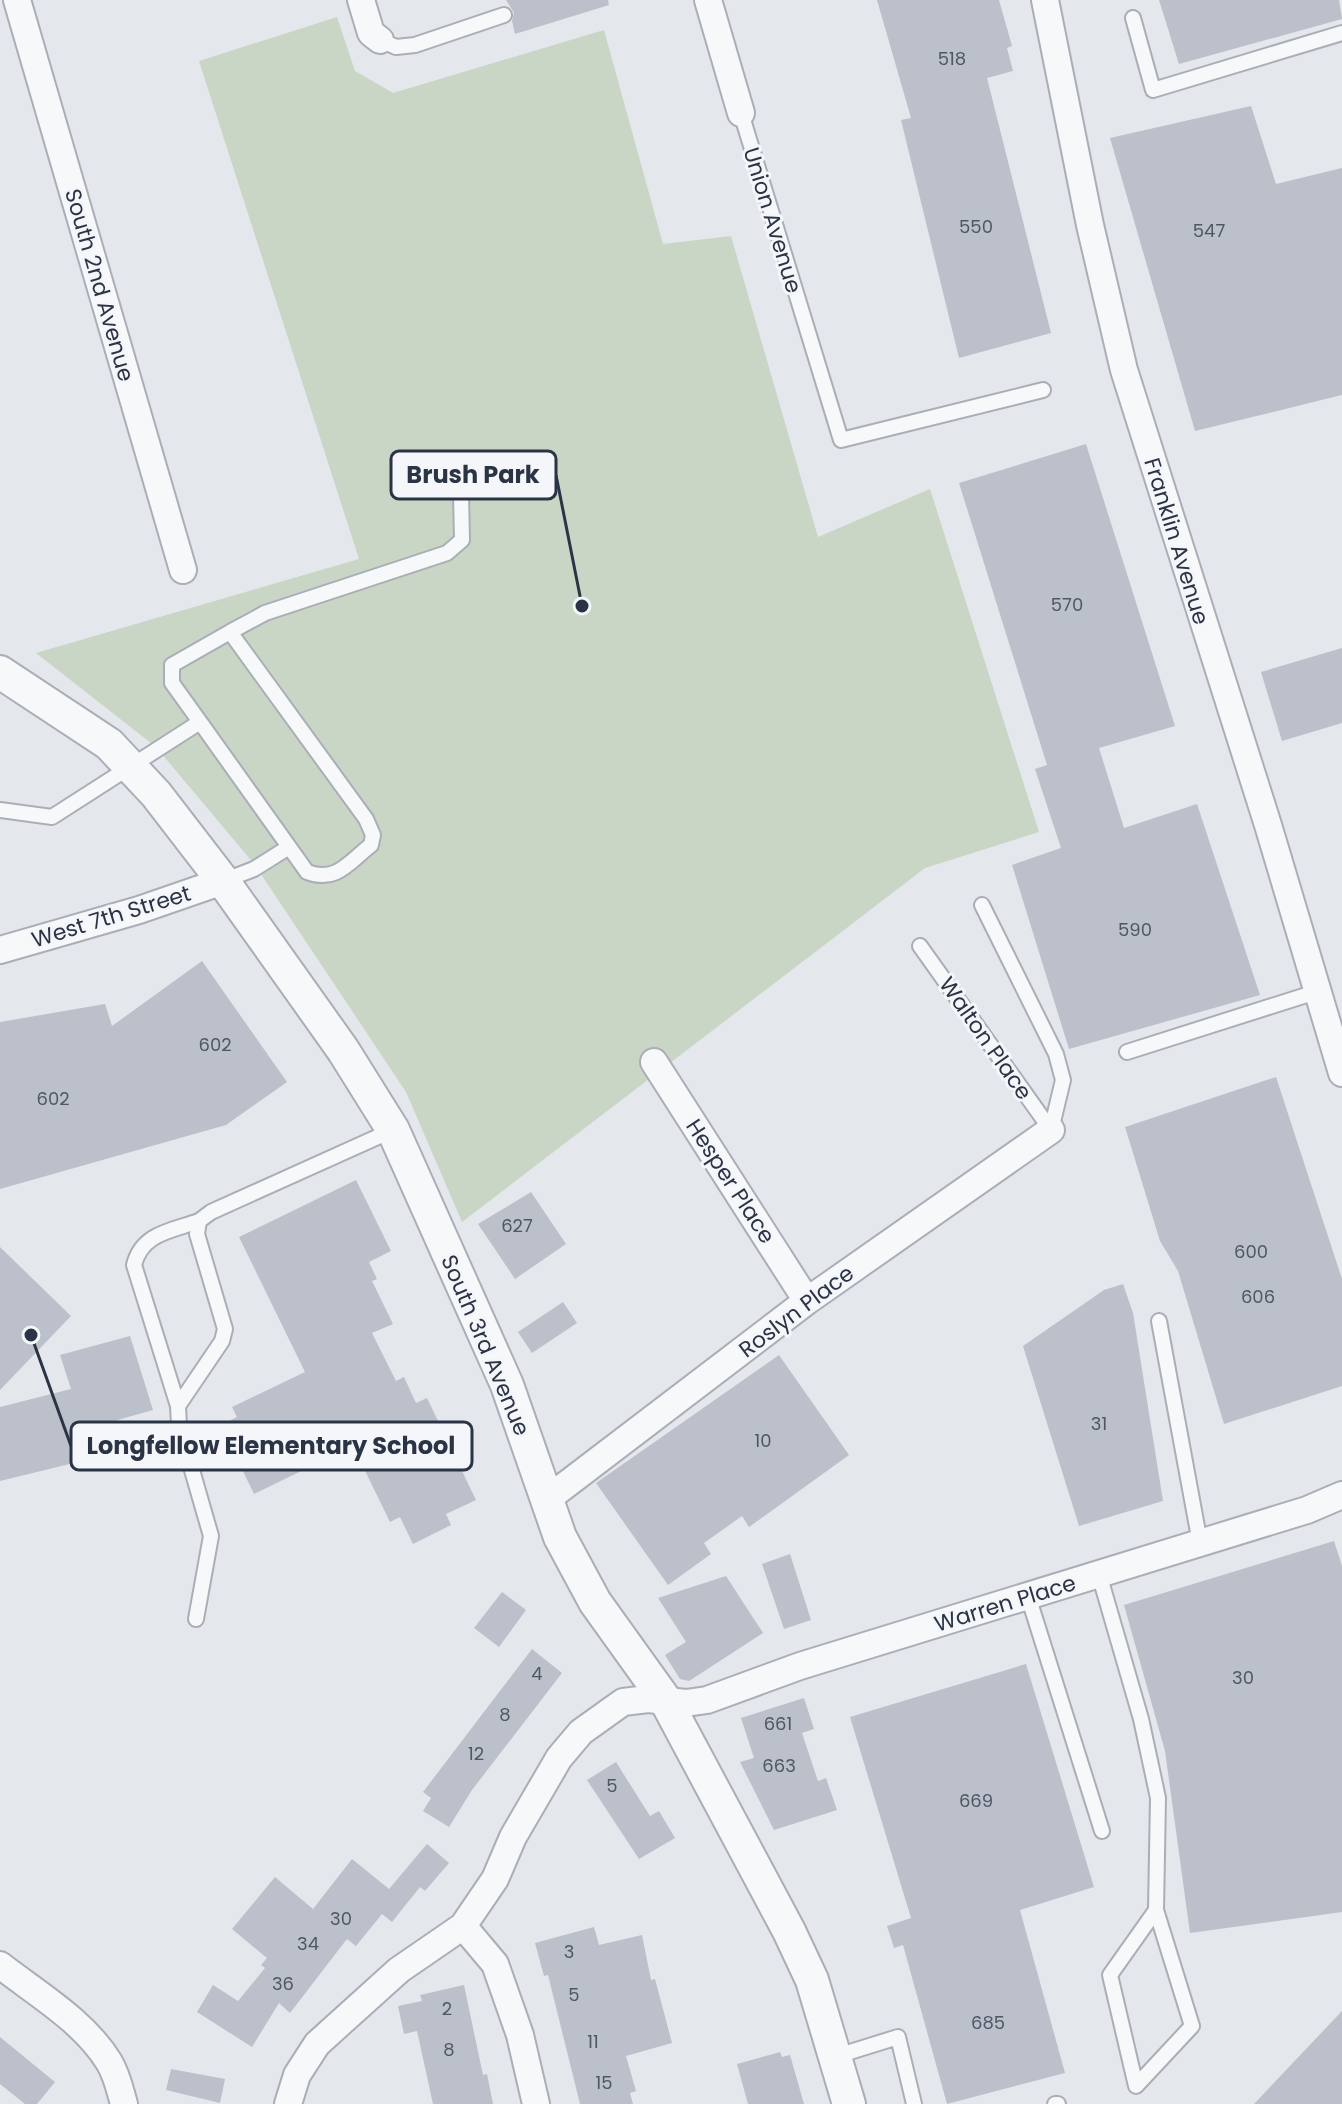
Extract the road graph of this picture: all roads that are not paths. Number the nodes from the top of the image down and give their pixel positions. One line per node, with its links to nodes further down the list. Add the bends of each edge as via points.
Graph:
1 (17, 0): 12 (street, South 2nd Avenue)
2 (361, 0): 8 (street, via 371,33)
3 (708, 0): 9 (street, Union Avenue)
4 (1045, 0): 23 (street, Franklin Avenue, via 1124,370)
5 (504, 15): 8 (lane, via 415,45 396,47)
6 (1133, 18): 7 (lane, via 1153,90)
7 (1342, 33)
8 (380, 40)
9 (741, 113): 10 (lane, Union Avenue, via 841,440)
10 (1043, 390)
11 (461, 494): 13 (lane, via 462,540 447,553 265,613)
12 (183, 570)
13 (230, 632): 15 (lane, via 172,665 172,683); 18 (lane, via 373,835 371,845 322,878 307,872)
14 (0, 672): 16 (street, South 3rd Avenue, via 109,744)
15 (200, 722): 16 (lane); 18 (lane)
16 (130, 767): 17 (lane, via 52,817); 19 (street, South 3rd Avenue)
17 (0, 810)
18 (289, 847): 19 (lane)
19 (223, 881): 22 (street, West 7th Street); 27 (street, South 3rd Avenue)
20 (982, 905): 28 (lane, via 1056,1054 1063,1080)
21 (920, 946): 28 (lane, Walton Place)
22 (0, 950)
23 (1316, 992): 24 (lane); 26 (street, Franklin Avenue)
24 (1127, 1052)
25 (654, 1062): 30 (street, Hesper Place)
26 (1342, 1073)
27 (393, 1130): 29 (lane); 34 (street, South 3rd Avenue, via 507,1385)
28 (1051, 1130): 30 (street, Roslyn Place)
29 (199, 1221): 32 (lane, via 197,1234 225,1329); 32 (lane, via 150,1238 138,1249 134,1265)
30 (807, 1301): 34 (street, Roslyn Place)
31 (1159, 1321): 35 (lane)
32 (178, 1406): 38 (lane, via 211,1536)
33 (1342, 1495): 35 (street, Warren Place)
34 (546, 1500): 39 (street, South 3rd Avenue, via 595,1602)
35 (1200, 1543): 36 (street, Warren Place)
36 (1099, 1574): 37 (street, Warren Place); 41 (lane, via 1158,1798)
37 (1028, 1596): 39 (street, Warren Place, via 707,1700); 40 (lane)
38 (196, 1619)
39 (666, 1701): 42 (street, Warren Place, via 623,1702 581,1732 559,1758 495,1879); 44 (street, South 3rd Avenue, via 789,1931)
40 (1102, 1831)
41 (1156, 1910): 41 (lane, via 1110,1975 1136,2086 1192,2026)
42 (463, 1926): 46 (street, via 399,1970 317,2044 297,2075); 47 (street, via 495,1964 520,2035)
43 (0, 1965): 45 (street, via 96,2043 111,2064)
44 (837, 2056): 48 (street, South 3rd Avenue); 49 (lane, via 898,2037)
45 (124, 2104)
46 (288, 2104)
47 (536, 2104)
48 (849, 2104)
49 (914, 2104)

